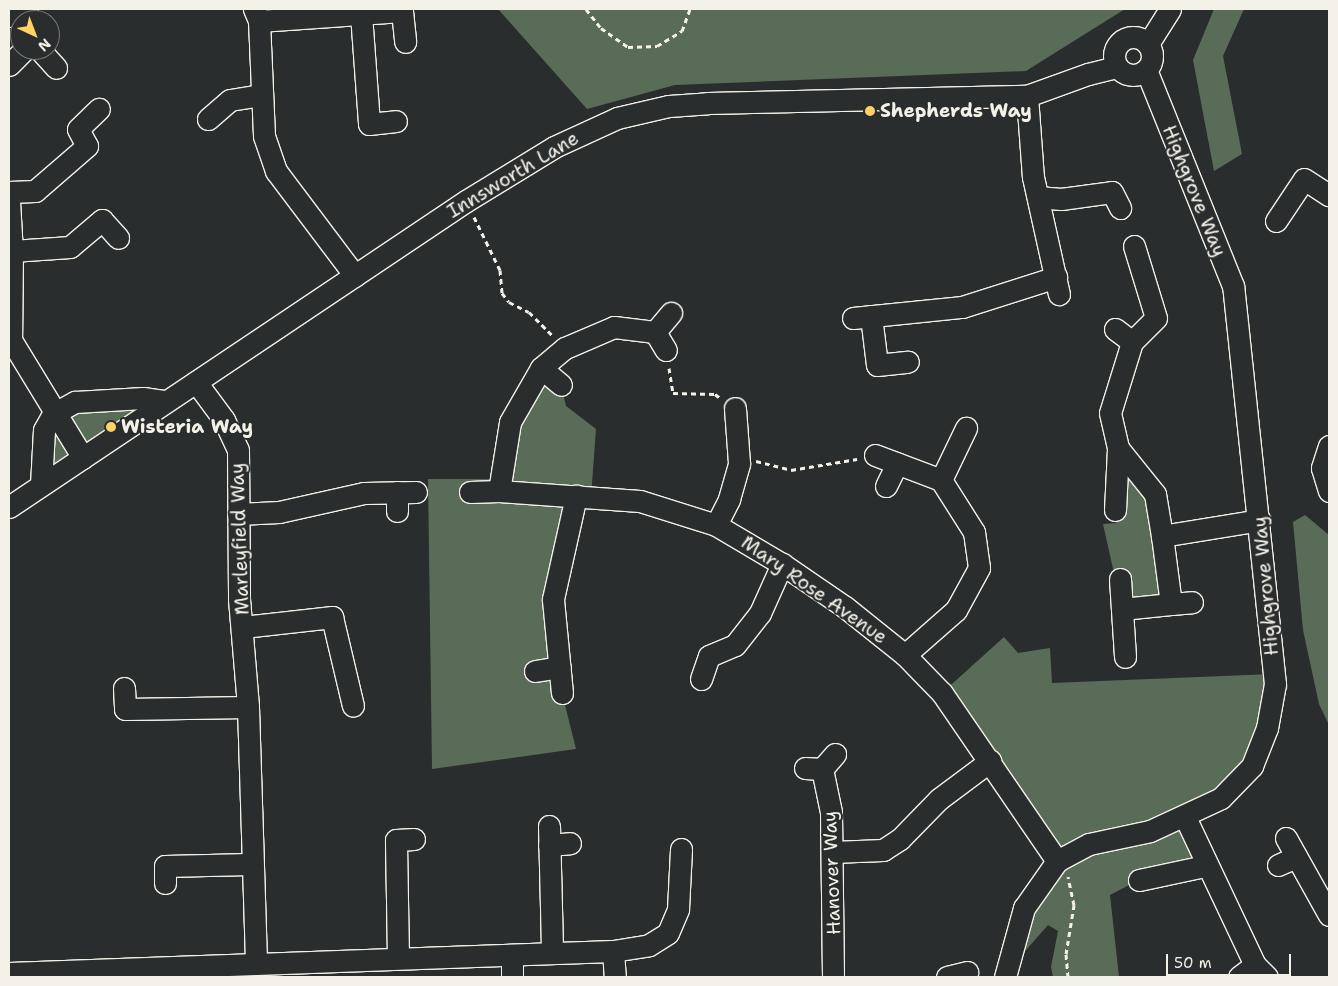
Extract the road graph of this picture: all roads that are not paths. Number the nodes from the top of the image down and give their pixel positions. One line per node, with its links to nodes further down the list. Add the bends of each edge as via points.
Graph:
1 (28, 9): 6 (street)
2 (1170, 9): 8 (street)
3 (402, 10): 4 (street); 7 (street)
4 (361, 14): 5 (street); 17 (street, via 369,124)
5 (256, 15): 13 (street)
6 (9, 16)
7 (406, 42)
8 (1148, 44): 10 (street, via 1132,36 1119,43 1114,54); 12 (street, via 1152,56)
9 (49, 60): 11 (street)
10 (1117, 67): 12 (street, via 1134,75); 14 (street, Innsworth Lane)
11 (56, 68)
12 (1146, 70): 58 (street, Highgrove Way, via 1234,286)
13 (262, 95): 16 (street, via 230,100); 27 (street, via 264,136 276,171)
14 (1027, 96): 20 (street); 27 (street, Innsworth Lane, via 669,106 617,118 554,147 466,201)
15 (98, 109): 18 (street, via 78,129 87,146 35,191)
16 (208, 119)
17 (396, 121)
18 (9, 192)
19 (1329, 195): 23 (street, via 1304,179)
20 (1038, 197): 22 (street, via 1061,199 1112,192); 34 (street, via 1057,286 962,306 862,317 877,365)
21 (9, 201): 26 (street)
22 (1120, 208)
23 (1276, 221)
24 (118, 238): 26 (street, via 102,220 70,247)
25 (1134, 246): 31 (street, via 1156,318)
26 (12, 251): 32 (street)
27 (355, 276): 36 (street, Innsworth Lane)
28 (671, 313): 30 (street)
29 (1115, 330): 31 (street)
30 (655, 332): 33 (street); 35 (street, via 614,327 565,348)
31 (1138, 335): 43 (street, via 1110,414)
32 (10, 340): 40 (street)
33 (666, 350)
34 (908, 362)
35 (541, 368): 37 (street); 51 (street, via 510,422)
36 (196, 382): 38 (street, Innsworth Lane); 57 (street, Marleyfield Way, via 224,420 238,450)
37 (561, 385)
38 (165, 401): 40 (street, via 143,398 75,402); 45 (street, Innsworth Lane)
39 (735, 408): 59 (street, via 746,462)
40 (53, 414): 45 (street); 48 (street, via 44,430)
41 (966, 428): 47 (street)
42 (1329, 446): 50 (street, via 1322,468)
43 (1118, 448): 56 (street); 60 (street, via 1155,494)
44 (875, 455): 46 (street)
45 (82, 458): 48 (street, Innsworth Lane)
46 (897, 463): 47 (street); 49 (street)
47 (941, 480): 65 (street, via 974,532 979,568 956,610)
48 (41, 485): 55 (street, Innsworth Lane)
49 (886, 486)
50 (1329, 490)
51 (499, 491): 52 (street, Mary Rose Avenue); 53 (street, Mary Rose Avenue)
52 (470, 492)
53 (576, 496): 59 (street, Mary Rose Avenue, via 640,500); 67 (street, via 553,599)
54 (404, 498): 57 (street, via 364,493 279,512)
55 (9, 507)
56 (1115, 510)
57 (238, 514): 64 (street, Marleyfield Way)
58 (1260, 520): 60 (street); 76 (street, Highgrove Way, via 1275,684 1267,728 1252,766 1221,798)
59 (716, 525): 61 (street, Mary Rose Avenue)
60 (1162, 536): 63 (street, via 1181,603)
61 (782, 564): 65 (street, Mary Rose Avenue, via 845,607); 69 (street, via 760,613 735,644 704,650)
62 (1120, 579): 63 (street)
63 (1122, 609): 66 (street)
64 (243, 626): 72 (street, via 332,617); 73 (street, Marleyfield Way)
65 (906, 655): 74 (street, Mary Rose Avenue, via 942,693)
66 (1125, 657)
67 (560, 667): 68 (street); 71 (street)
68 (535, 671)
69 (701, 679)
70 (124, 688): 73 (street, via 125,709)
71 (562, 693)
72 (353, 706)
73 (248, 707): 83 (street, Marleyfield Way)
74 (990, 762): 80 (street, via 939,799 900,840 883,850); 82 (street, Mary Rose Avenue)
75 (821, 764): 80 (street, Hanover Way, via 832,812)
76 (1185, 817): 82 (street, Highgrove Way, via 1150,831 1089,844); 85 (street)
77 (556, 838): 89 (street)
78 (1286, 838): 87 (street, via 1287,861)
79 (414, 839): 91 (street, via 396,840)
80 (832, 852): 98 (street, Hanover Way)
81 (675, 859): 88 (street, via 678,909 668,933 649,945)
82 (1057, 861): 99 (street, Highgrove Way, via 1024,908)
83 (250, 864): 84 (street); 92 (street, Marleyfield Way)
84 (165, 866)
85 (1205, 866): 86 (street); 95 (street)
86 (1139, 880)
87 (1329, 915)
88 (613, 951): 89 (street); 97 (street)
89 (552, 952): 90 (street)
90 (512, 955): 91 (street); 96 (street)
91 (398, 957): 92 (street)
92 (256, 964): 93 (street)
93 (128, 972): 94 (street)
94 (9, 973)
95 (1254, 973)
96 (512, 977)
97 (615, 977)
98 (833, 977)
99 (1005, 977)

